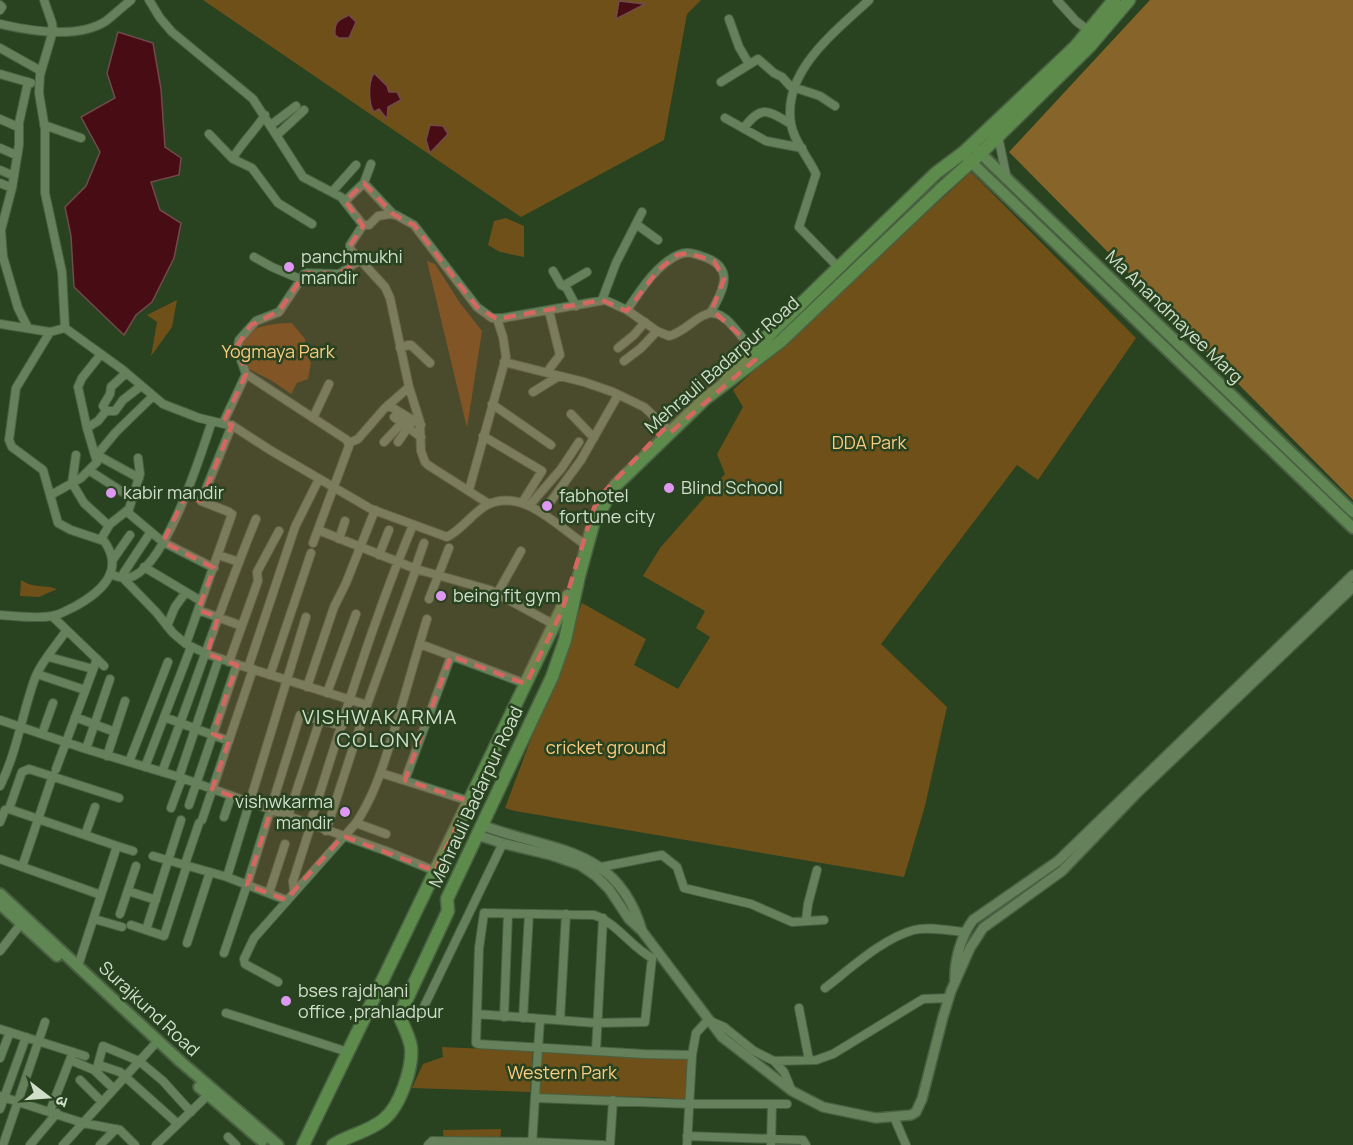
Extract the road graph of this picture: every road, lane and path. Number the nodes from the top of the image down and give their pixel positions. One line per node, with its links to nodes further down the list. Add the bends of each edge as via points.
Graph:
1 (44, 0): 12 (street)
2 (131, 0): 12 (street, via 95,27)
3 (149, 0): 23 (street, via 172,32 245,91)
4 (869, 0): 21 (street, via 803,68)
5 (1057, 0): 13 (street)
6 (1114, 0): 13 (main road, Mehrauli Badarpur Road)
7 (1129, 0): 33 (main road, Mehrauli Badarpur Road, via 1089,47)
8 (0, 5): 9 (street)
9 (0, 10)
10 (729, 19): 15 (street, via 738,47)
11 (0, 24): 12 (street)
12 (53, 31): 16 (street)
13 (1089, 31): 37 (main road, Mehrauli Badarpur Road)
14 (0, 48): 16 (street)
15 (749, 64): 19 (street); 21 (street, via 758,59)
16 (41, 71): 20 (street)
17 (0, 74): 18 (street)
18 (28, 82): 20 (street); 29 (street)
19 (721, 82)
20 (39, 85): 26 (street)
21 (795, 87): 22 (street); 27 (street)
22 (835, 106)
23 (265, 115): 28 (street); 39 (street)
24 (725, 118): 30 (street)
25 (0, 119): 29 (street)
26 (44, 124): 34 (street); 72 (street, via 45,193 62,272)
27 (791, 124): 30 (street, via 765,111 751,117); 36 (street)
28 (271, 125): 32 (street); 32 (street, via 300,108)
29 (18, 127): 38 (street)
30 (744, 128): 36 (street, via 770,143)
31 (209, 134): 39 (street)
32 (277, 135): 47 (street, via 303,177)
33 (998, 136): 37 (main road, Mehrauli Badarpur Road); 43 (street)
34 (81, 138)
35 (0, 148): 38 (street)
36 (802, 148): 58 (street, via 816,174 800,227)
37 (972, 153): 43 (main road, Ma Anandmayee Marg); 58 (main road, Mehrauli Badarpur Road, via 936,173); 78 (main road, Mehrauli Badarpur Road, via 781,340); 135 (main road, Ma Anandmayee Marg)
38 (16, 155): 42 (street)
39 (233, 159): 51 (street, via 252,168 278,203)
40 (371, 164): 44 (street)
41 (0, 170): 42 (street)
42 (14, 176): 46 (street)
43 (1007, 179): 130 (main road, Ma Anandmayee Marg)
44 (364, 181): 47 (street, via 354,167); 48 (street); 50 (street)
45 (0, 183): 46 (street)
46 (12, 189): 55 (street, via 1,230)
47 (332, 192): 48 (street)
48 (345, 201): 53 (street)
49 (642, 212): 52 (street)
50 (393, 214): 53 (street, via 383,214); 68 (street, via 414,225 477,307)
51 (312, 224)
52 (636, 224): 54 (street); 63 (street)
53 (363, 225): 57 (street, via 350,247)
54 (658, 240)
55 (1, 257): 71 (street)
56 (254, 257): 61 (street)
57 (359, 261): 61 (street, via 342,274 306,272); 75 (street, via 388,293)
58 (838, 267): 78 (main road, Mehrauli Badarpur Road)
59 (554, 271): 62 (street)
60 (587, 272): 62 (street)
61 (300, 279): 84 (street, via 279,312 251,325 239,340 237,349)
62 (563, 286): 64 (street)
63 (602, 300): 64 (street); 65 (street)
64 (576, 306): 66 (street)
65 (627, 310): 67 (street, via 658,270 677,255 688,252 714,261 723,271 724,287); 69 (street)
66 (549, 311): 68 (street); 82 (street, via 560,355)
67 (711, 312): 73 (street, via 672,336); 78 (street, via 726,318)
68 (497, 319): 81 (street, via 505,346)
69 (645, 322): 73 (street); 76 (street)
70 (0, 324): 71 (street)
71 (28, 328): 74 (street)
72 (64, 328): 74 (street); 77 (street)
73 (657, 331): 79 (street)
74 (50, 332): 121 (street, via 16,388 9,440 12,447 43,470)
75 (400, 348): 80 (street, via 411,345); 88 (street)
76 (618, 348)
77 (101, 354): 83 (street); 102 (street, via 78,384)
78 (753, 355): 103 (main road, Mehrauli Badarpur Road)
79 (624, 361)
80 (430, 363)
81 (504, 363): 82 (street); 92 (street)
82 (547, 372): 85 (street)
83 (126, 373): 87 (street); 94 (street, via 111,387 103,406)
84 (246, 374): 97 (street); 99 (street)
85 (559, 376): 89 (street); 90 (street)
86 (329, 384): 97 (street)
87 (141, 386): 91 (street); 94 (street, via 115,411)
88 (409, 387): 93 (street); 100 (street)
89 (533, 392)
90 (618, 395): 103 (street, via 644,407); 106 (street)
91 (152, 397): 98 (street, via 175,410); 113 (street)
92 (492, 404): 105 (street); 111 (street)
93 (388, 405): 100 (street); 110 (street, via 358,439)
94 (106, 411): 102 (street)
95 (572, 414): 106 (street)
96 (394, 417): 100 (street)
97 (313, 418): 110 (street)
98 (212, 421): 99 (street); 122 (street)
99 (223, 423): 101 (street)
100 (411, 424): 104 (street); 104 (street); 107 (street); 108 (street)
101 (232, 425): 117 (street); 124 (street)
102 (87, 428): 113 (street)
103 (669, 430): 146 (main road, Mehrauli Badarpur Road, via 604,492 594,508); 169 (main road, Mehrauli Badarpur Road, via 600,508)
104 (421, 436): 120 (street, via 425,462)
105 (483, 436): 120 (street); 127 (street, via 542,471)
106 (594, 438): 125 (street)
107 (384, 442)
108 (398, 442)
109 (579, 442): 127 (street, via 561,469)
110 (348, 443): 119 (street)
111 (551, 445)
112 (76, 454): 118 (street)
113 (97, 455): 115 (street); 116 (street)
114 (138, 458): 116 (street)
115 (90, 471): 118 (street); 123 (street)
116 (139, 478): 123 (street)
117 (319, 479): 119 (street); 191 (street, via 295,527)
118 (72, 483): 121 (street); 133 (street, via 84,503)
119 (333, 486): 128 (street); 136 (street)
120 (469, 490): 126 (street)
121 (51, 495): 141 (street, via 58,523)
122 (186, 495): 124 (street); 143 (street)
123 (132, 498): 129 (street)
124 (201, 501): 151 (street, via 230,513)
125 (551, 501)
126 (489, 504): 127 (street, via 504,501); 134 (street, via 447,537)
127 (525, 505): 146 (street, via 547,515)
128 (375, 510): 134 (street); 147 (street)
129 (126, 511): 133 (street); 139 (street)
130 (1353, 513)
131 (256, 519): 155 (street)
132 (345, 522): 142 (street)
133 (108, 525): 141 (street)
134 (414, 525): 154 (street)
135 (1353, 528)
136 (318, 530): 142 (street); 144 (street)
137 (389, 530): 152 (street)
138 (279, 531): 178 (street, via 257,572 258,581)
139 (150, 533): 143 (street); 162 (street, via 123,572)
140 (130, 535): 153 (street)
141 (101, 539): 153 (street, via 110,549)
142 (339, 539): 147 (street)
143 (163, 542): 156 (street); 157 (street)
144 (313, 543)
145 (424, 543): 158 (street)
146 (583, 543): 169 (main road, Mehrauli Badarpur Road)
147 (360, 548): 152 (street); 197 (street, via 334,607)
148 (449, 548): 161 (street)
149 (521, 551): 165 (street)
150 (311, 553): 193 (street)
151 (218, 555): 155 (street); 157 (street)
152 (379, 555): 154 (street)
153 (112, 561): 159 (street)
154 (398, 561): 158 (street); 200 (street)
155 (239, 562): 173 (street)
156 (144, 567): 162 (street); 164 (street)
157 (214, 568): 167 (street)
158 (416, 569): 161 (street); 203 (street)
159 (110, 574): 162 (street); 172 (street, via 84,601)
160 (1353, 575): 290 (street, via 1058,861 986,909)
161 (437, 576): 165 (street); 166 (street)
162 (124, 579): 177 (street)
163 (1353, 587): 295 (street, via 1059,874 983,928)
164 (186, 592): 167 (street); 177 (street)
165 (496, 594): 176 (street)
166 (429, 599)
167 (201, 601): 168 (street)
168 (198, 610): 173 (street); 181 (street)
169 (566, 612): 176 (main road, Mehrauli Badarpur Road); 246 (main road, Mehrauli Badarpur Road, via 565,640 552,677)
170 (356, 614): 199 (street)
171 (0, 615): 172 (street)
172 (52, 616): 179 (street)
173 (218, 617): 178 (street); 182 (street)
174 (306, 617): 195 (street)
175 (427, 619): 180 (street)
176 (555, 625): 196 (main road, Mehrauli Badarpur Road)
177 (167, 626): 181 (street)
178 (242, 626): 188 (street)
179 (66, 631): 184 (street); 186 (street)
180 (420, 644): 183 (street); 224 (street)
181 (189, 645): 182 (street); 205 (street)
182 (207, 654): 185 (street); 208 (street)
183 (451, 656): 196 (street); 226 (street)
184 (49, 657): 190 (street); 192 (street)
185 (219, 658): 188 (street); 212 (street)
186 (97, 659): 189 (street); 190 (street)
187 (168, 662): 220 (street)
188 (233, 663): 191 (street); 215 (street)
189 (104, 666)
190 (93, 669): 198 (street)
191 (250, 669): 193 (street); 216 (street)
192 (37, 674): 198 (street); 210 (street)
193 (270, 675): 195 (street)
194 (110, 679): 209 (street)
195 (288, 681): 197 (street); 233 (street)
196 (526, 684): 232 (main road, Mehrauli Badarpur Road)
197 (307, 687): 199 (street)
198 (85, 690): 204 (street)
199 (327, 693): 200 (street)
200 (349, 700): 203 (street); 211 (street)
201 (125, 701): 213 (street)
202 (53, 703): 214 (street)
203 (367, 705): 247 (street)
204 (75, 717): 209 (street); 217 (street)
205 (164, 717): 208 (street); 221 (street)
206 (0, 720): 210 (street)
207 (320, 720): 211 (street); 238 (street, via 300,715); 239 (street)
208 (181, 722): 212 (street); 223 (street)
209 (94, 724): 213 (street); 218 (street)
210 (20, 726): 214 (street); 228 (street)
211 (342, 726): 245 (street)
212 (195, 727): 215 (street); 225 (street)
213 (115, 732): 219 (street)
214 (42, 734): 217 (street)
215 (213, 734): 216 (street); 227 (street)
216 (229, 741): 229 (street)
217 (65, 742): 218 (street); 222 (street)
218 (86, 749): 219 (street)
219 (107, 756): 220 (street)
220 (129, 762): 221 (street)
221 (145, 767): 223 (street)
222 (55, 772): 231 (street); 237 (street, via 25,770); 241 (street)
223 (162, 772): 225 (street)
224 (381, 773): 226 (street); 244 (street)
225 (180, 778): 227 (street); 236 (street)
226 (405, 780): 232 (street)
227 (196, 784): 229 (street); 234 (street)
228 (0, 786)
229 (212, 789): 230 (street); 258 (street)
230 (231, 796): 233 (street); 240 (street)
231 (119, 798)
232 (469, 801): 263 (main road, Mehrauli Badarpur Road)
233 (249, 802): 238 (street); 265 (street)
234 (189, 805)
235 (95, 807): 249 (street)
236 (171, 808)
237 (9, 809): 241 (street); 243 (street)
238 (271, 810): 239 (street); 266 (street)
239 (288, 816): 245 (street)
240 (224, 817)
241 (38, 819): 249 (street); 260 (street)
242 (181, 820): 257 (street)
243 (0, 822)
244 (356, 823): 248 (street); 250 (street)
245 (311, 824): 247 (street); 268 (street, via 293,881)
246 (479, 830): 251 (street); 261 (street, via 574,853); 361 (main road, Mehrauli Badarpur Road, via 447,899 448,911 399,1016 411,1048 409,1072 400,1097 386,1119)
247 (326, 831): 250 (street)
248 (386, 834)
249 (86, 835): 253 (street)
250 (343, 836): 263 (street); 268 (street)
251 (502, 843): 275 (street); 289 (street, via 570,861 589,871 609,889)
252 (285, 844): 269 (street)
253 (117, 846): 254 (street); 271 (street)
254 (133, 851)
255 (153, 856): 257 (street)
256 (0, 859): 260 (street)
257 (168, 860): 258 (street); 272 (street)
258 (186, 864): 264 (street); 288 (street, via 164,936)
259 (136, 866): 267 (street)
260 (22, 867): 271 (street)
261 (601, 867): 283 (street, via 662,855 677,867 684,888 751,904 792,922); 289 (street, via 625,896)
262 (817, 870): 283 (street)
263 (435, 871): 317 (main road, Mehrauli Badarpur Road)
264 (210, 872): 265 (street); 291 (street)
265 (227, 878): 266 (street)
266 (248, 885): 269 (street); 293 (street)
267 (128, 891): 272 (street); 277 (street)
268 (294, 891): 273 (street)
269 (269, 893): 273 (street)
270 (0, 894): 285 (main road, Surajkund Road)
271 (101, 895): 281 (street)
272 (156, 900): 288 (street)
273 (286, 900): 296 (street, via 254,938 244,959 245,964)
274 (0, 904): 285 (main road, Surajkund Road)
275 (472, 905): 276 (street); 302 (street)
276 (484, 913): 278 (street); 301 (street, via 478,948)
277 (120, 914)
278 (508, 914): 279 (street); 303 (street)
279 (529, 914): 280 (street); 304 (street)
280 (566, 914): 282 (street); 306 (street)
281 (94, 918): 287 (street); 294 (street)
282 (603, 918): 309 (street); 309 (street, via 652,958 645,1022)
283 (806, 920): 284 (street)
284 (824, 920)
285 (23, 921): 292 (street); 294 (main road, Surajkund Road); 314 (main road, Surajkund Road)
286 (132, 925): 288 (street)
287 (122, 927)
288 (146, 930)
289 (642, 931): 307 (street)
290 (965, 932): 295 (street, via 955,964); 297 (street, via 919,929 907,933 891,940)
291 (187, 943)
292 (0, 951)
293 (224, 953)
294 (78, 966): 359 (main road, Surajkund Road)
295 (955, 981): 298 (street)
296 (278, 982)
297 (825, 988)
298 (948, 998): 322 (street, via 923,999 833,1054); 342 (street, via 920,1106 911,1115)
299 (799, 1008): 322 (street)
300 (226, 1013): 317 (street)
301 (477, 1014): 303 (street); 315 (street, via 476,1044)
302 (419, 1017)
303 (504, 1017): 304 (street)
304 (522, 1018): 305 (street)
305 (540, 1019): 306 (street); 315 (street)
306 (560, 1020): 309 (street)
307 (708, 1020): 318 (street, via 696,1033); 324 (street); 329 (street, via 722,1037)
308 (45, 1022): 313 (street)
309 (596, 1023): 316 (street)
310 (0, 1029): 311 (street)
311 (10, 1032): 312 (street); 321 (street)
312 (26, 1037): 313 (street); 331 (street)
313 (38, 1041): 319 (street); 334 (street)
314 (154, 1045): 323 (street); 330 (main road, Surajkund Road)
315 (537, 1048): 316 (street); 332 (street)
316 (596, 1051): 318 (street)
317 (348, 1052): 360 (main road, Mehrauli Badarpur Road)
318 (692, 1055): 336 (street)
319 (71, 1056): 320 (street); 325 (street); 340 (street)
320 (85, 1056)
321 (0, 1058)
322 (809, 1060): 324 (street)
323 (139, 1061): 325 (street, via 104,1046); 326 (street); 341 (street)
324 (774, 1061): 329 (street)
325 (95, 1069): 326 (street, via 102,1066); 328 (street)
326 (125, 1077): 328 (street); 344 (street)
327 (80, 1080): 335 (street)
328 (114, 1089): 335 (street)
329 (791, 1089): 342 (street, via 823,1107)
330 (208, 1095): 341 (street); 358 (main road, Surajkund Road)
331 (2, 1097): 334 (street); 339 (street)
332 (536, 1098): 333 (street); 351 (street)
333 (613, 1100): 336 (street); 364 (street)
334 (18, 1101): 340 (street); 352 (street)
335 (102, 1102): 343 (street)
336 (690, 1104): 337 (street); 347 (street)
337 (772, 1104): 338 (street); 349 (street)
338 (787, 1104)
339 (0, 1109)
340 (54, 1112): 343 (street); 353 (street)
341 (191, 1112): 344 (street)
342 (894, 1118): 366 (street)
343 (83, 1123): 345 (street); 354 (street)
344 (178, 1124): 356 (street)
345 (116, 1129): 350 (street); 355 (street)
346 (228, 1137): 357 (street)
347 (687, 1141): 348 (street)
348 (724, 1142): 349 (street)
349 (771, 1142): 365 (street, via 803,1140)
350 (130, 1143)
351 (532, 1143): 362 (street); 363 (street)
352 (3, 1145)
353 (30, 1145)
354 (63, 1145)
355 (100, 1145)
356 (156, 1145)
357 (236, 1145)
358 (267, 1145)
359 (278, 1145)
360 (303, 1145)
361 (333, 1145)
362 (428, 1145)
363 (603, 1145)
364 (610, 1145)
365 (806, 1145)
366 (906, 1145)

